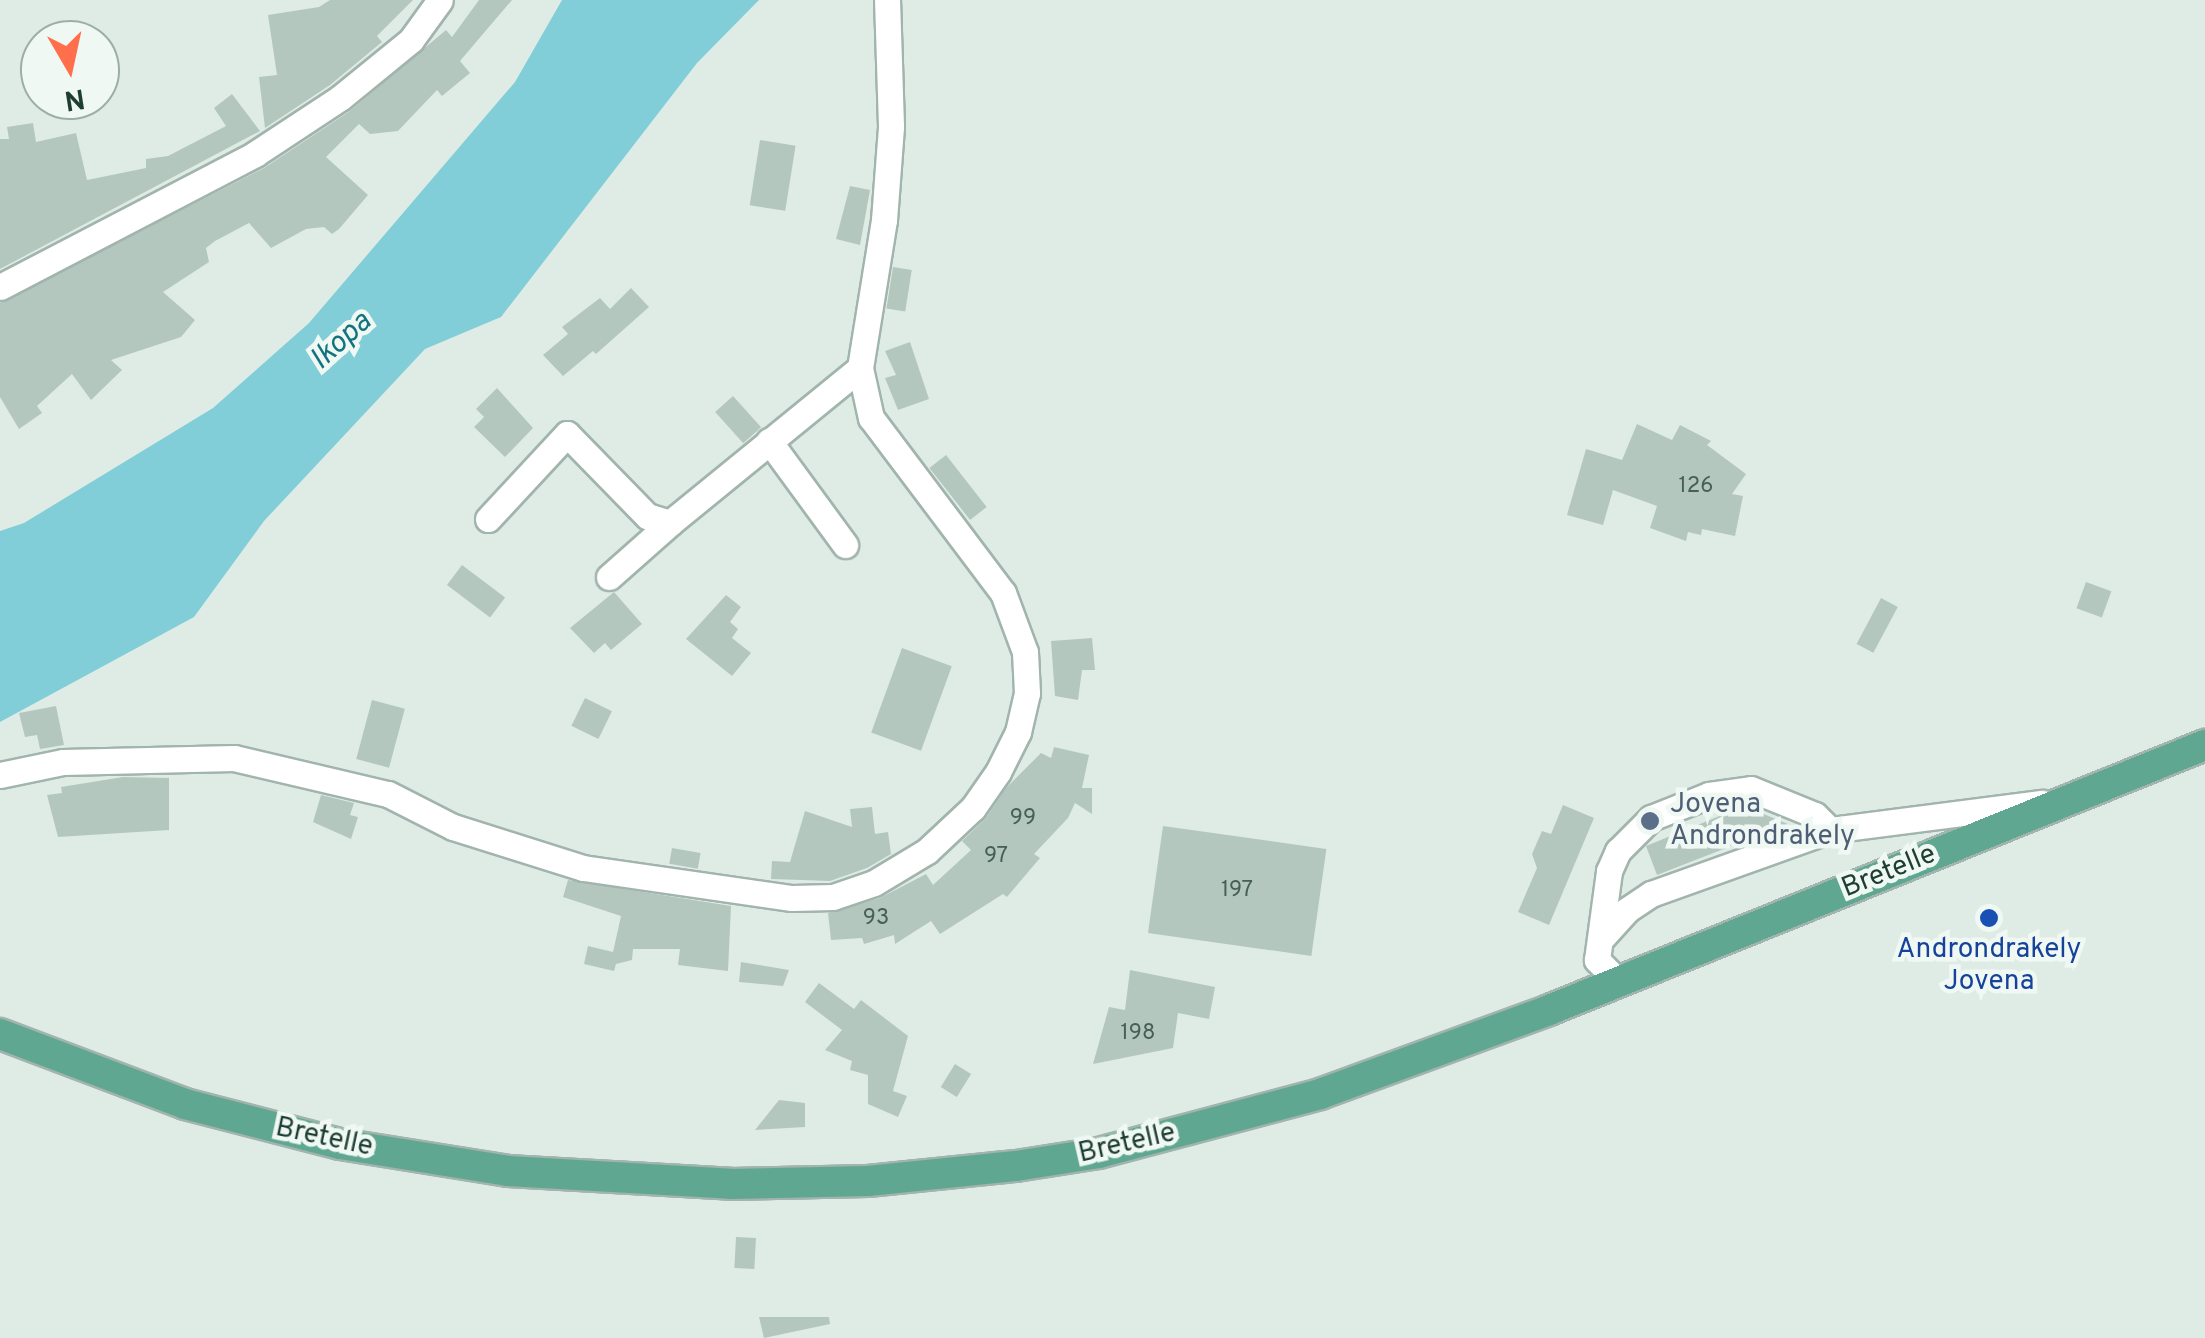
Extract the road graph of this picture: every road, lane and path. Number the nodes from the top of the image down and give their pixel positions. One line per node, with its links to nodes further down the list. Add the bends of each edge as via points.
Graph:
1 (440, 0): 3 (street, via 411,40 255,154)
2 (886, 0): 4 (street, via 888,164)
3 (0, 287)
4 (860, 368): 5 (street); 11 (street, via 871,418 1003,593 1025,652 1027,693 1018,732 972,808 927,851 874,883 833,897 792,898 583,868 453,827 388,794 234,758 62,762)
5 (768, 441): 7 (street); 8 (street)
6 (488, 519): 7 (street, via 567,434 647,516)
7 (670, 523): 9 (street)
8 (844, 545)
9 (609, 577)
10 (2205, 745): 12 (main road, Bretelle)
11 (0, 776)
12 (2067, 800): 13 (street); 15 (main road, Bretelle)
13 (1830, 830): 14 (street, via 1651,894); 14 (street, via 1815,814 1751,789 1708,795 1651,818 1618,851 1609,871)
14 (1599, 941): 15 (street, via 1596,960)
15 (1618, 980): 16 (main road, Bretelle, via 1320,1094 1201,1126 1066,1158 849,1182 560,1176 340,1144 186,1104)
16 (0, 1034)

